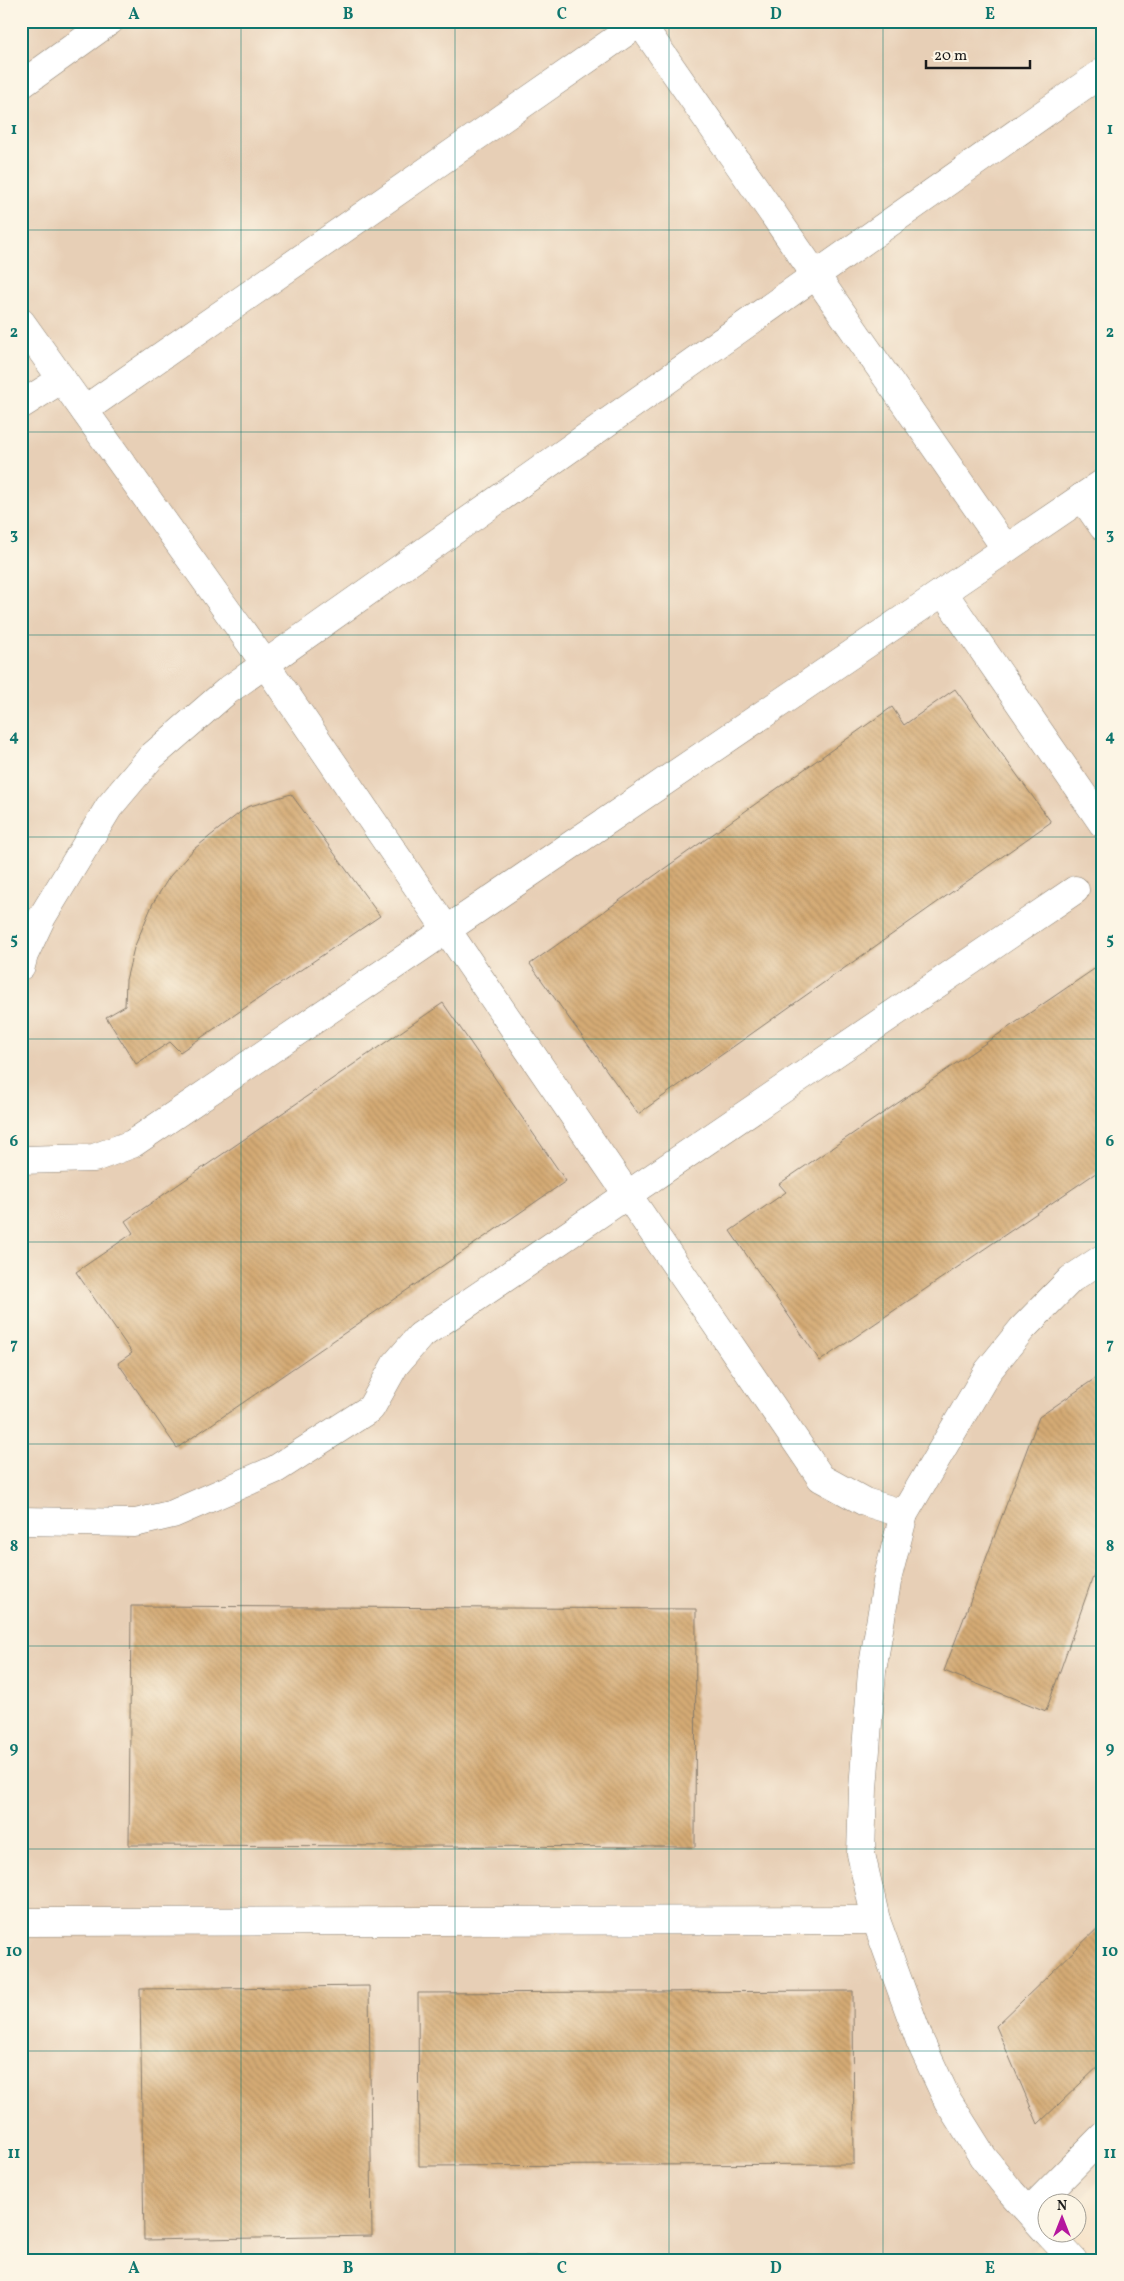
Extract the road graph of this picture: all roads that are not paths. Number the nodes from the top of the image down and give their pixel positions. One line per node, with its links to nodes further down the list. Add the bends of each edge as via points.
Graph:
1 (110, 21): 4 (street)
2 (640, 22): 5 (street); 9 (street)
3 (1103, 72): 5 (street)
4 (21, 85)
5 (816, 275): 12 (street); 14 (street)
6 (21, 322): 7 (street)
7 (62, 379): 8 (street); 9 (street)
8 (21, 405)
9 (84, 410): 14 (street)
10 (1093, 490): 11 (street); 12 (street)
11 (1103, 526)
12 (1006, 549): 13 (street)
13 (942, 592): 15 (street); 17 (street)
14 (266, 665): 17 (street); 18 (street, via 227,691 151,757 109,807 42,917)
15 (1103, 824)
16 (1075, 890): 20 (street)
17 (447, 930): 19 (street, via 132,1144 94,1158); 20 (street)
18 (22, 959)
19 (21, 1160)
20 (627, 1195): 22 (street, via 821,1478 865,1502); 23 (street, via 420,1336 395,1365 371,1408 276,1469 172,1514 135,1524)
21 (1103, 1258): 22 (street, via 1071,1279 1022,1329 988,1371)
22 (904, 1514): 24 (street, via 888,1576 872,1671 864,1780 861,1854)
23 (21, 1521)
24 (876, 1920): 25 (street); 28 (street, via 920,2041 948,2101 984,2157)
25 (21, 1922)
26 (1103, 2136): 27 (street)
27 (1059, 2194)
28 (1036, 2219)
29 (1058, 2244): 30 (street)
30 (1073, 2260)

